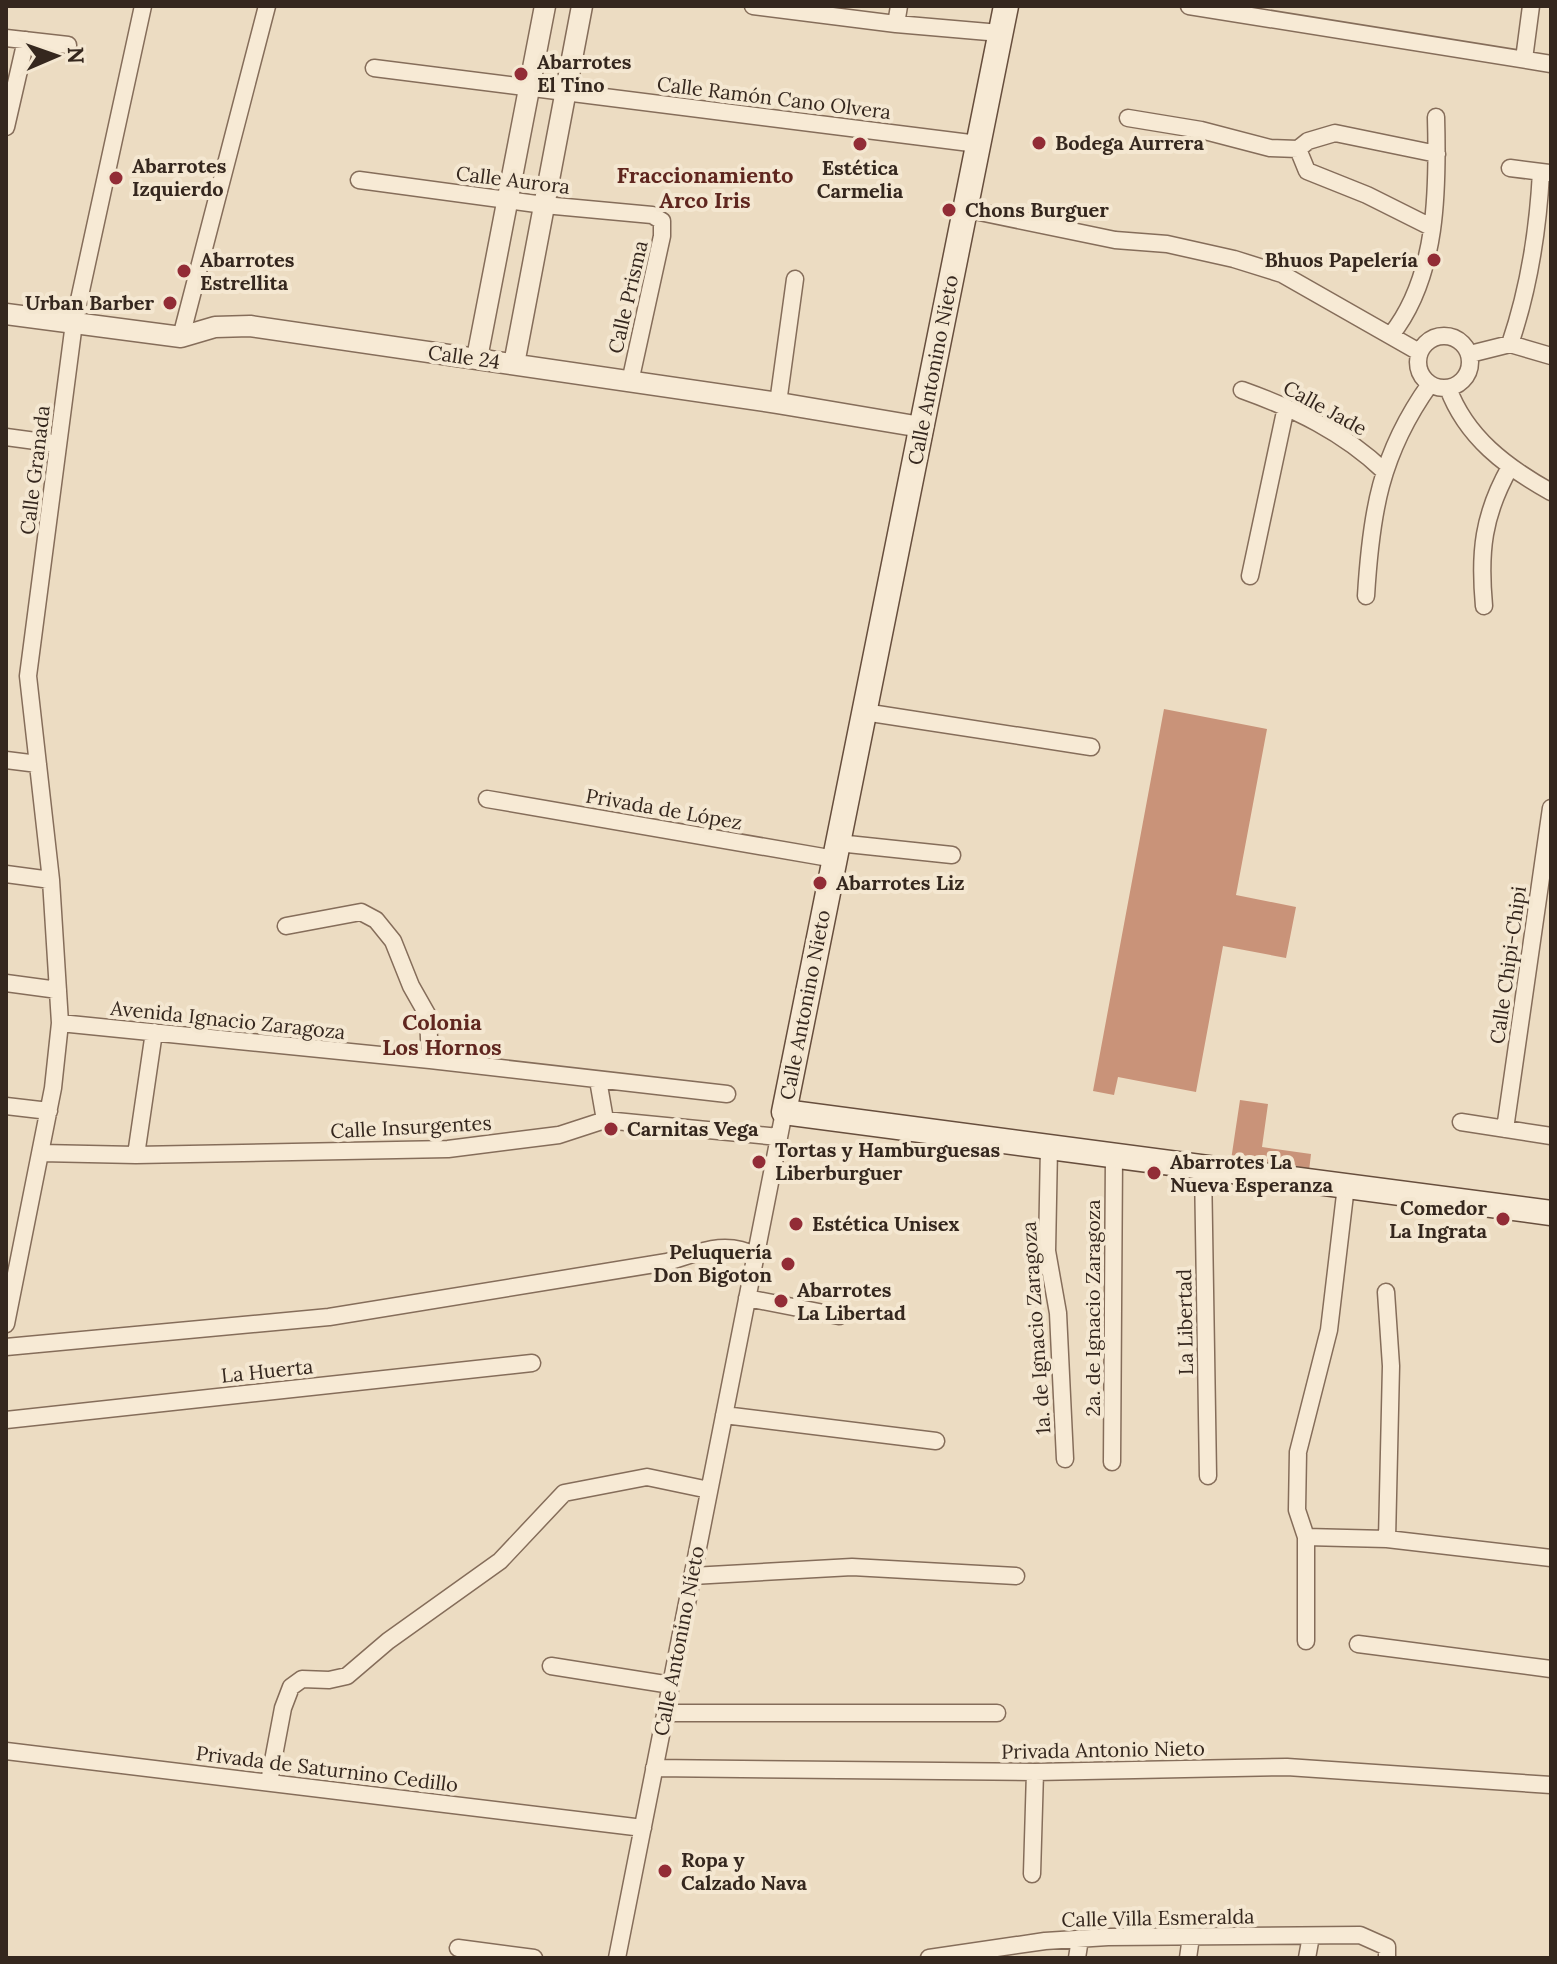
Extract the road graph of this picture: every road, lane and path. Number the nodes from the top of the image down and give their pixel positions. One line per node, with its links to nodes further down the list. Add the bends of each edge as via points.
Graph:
1 (143, 6): 36 (street, Calle Granada)
2 (267, 6): 38 (street)
3 (545, 6): 18 (street)
4 (582, 6): 19 (street)
5 (753, 6): 10 (street)
6 (899, 6): 10 (street)
7 (1006, 6): 11 (main road, Calle Antonino Nieto)
8 (1189, 6): 15 (street)
9 (1531, 6): 15 (street)
10 (896, 24): 11 (street)
11 (1000, 33): 23 (main road, Calle Antonino Nieto)
12 (6, 38): 13 (street)
13 (26, 40): 14 (street); 22 (street)
14 (68, 45)
15 (1524, 59): 16 (street)
16 (1551, 64)
17 (374, 68): 18 (street, Calle Ramón Cano Olvera)
18 (529, 87): 19 (street, Calle Ramón Cano Olvera); 29 (street)
19 (566, 92): 23 (street, Calle Ramón Cano Olvera); 30 (street)
20 (1436, 117): 25 (street)
21 (1128, 118): 24 (street, via 1270,148)
22 (6, 127)
23 (978, 144): 31 (main road, Calle Antonino Nieto)
24 (1298, 149): 25 (street, via 1335,133); 33 (street, via 1307,171)
25 (1437, 154): 33 (street)
26 (1510, 168): 27 (street)
27 (1546, 172): 39 (street, via 1533,256)
28 (359, 180): 29 (street, Calle Aurora)
29 (507, 200): 30 (street, Calle Aurora); 43 (street)
30 (544, 205): 32 (street, Calle Aurora, via 652,215); 44 (street)
31 (965, 209): 37 (street, via 1246,263 1282,274); 51 (main road, Calle Antonino Nieto)
32 (662, 221): 45 (street, Calle Prisma)
33 (1431, 227): 37 (street, via 1416,291)
34 (795, 279): 49 (street)
35 (6, 314): 36 (street, Calle 24)
36 (74, 323): 38 (street, Calle 24); 53 (street, Calle Granada)
37 (1391, 335): 40 (street)
38 (181, 337): 43 (street, Calle 24, via 215,327 250,326)
39 (1510, 344): 41 (street); 42 (street)
40 (1419, 352): 41 (street, via 1441,335 1459,339); 46 (street, via 1418,370)
41 (1470, 354): 47 (street, via 1468,372)
42 (1551, 356)
43 (477, 358): 44 (street, Calle 24)
44 (514, 364): 45 (street, Calle 24)
45 (630, 382): 49 (street, Calle 24)
46 (1430, 384): 47 (street); 55 (street, via 1402,427)
47 (1448, 388): 54 (street, via 1472,432)
48 (1242, 390): 50 (street, Calle Jade)
49 (778, 403): 51 (street, Calle 24)
50 (1286, 407): 55 (street, Calle Jade, via 1360,448); 57 (street)
51 (921, 427): 60 (main road, Calle Antonino Nieto)
52 (6, 437): 53 (street)
53 (58, 444): 63 (street, Calle Granada, via 28,676)
54 (1510, 467): 56 (street); 59 (street, via 1484,531)
55 (1384, 471): 58 (street, via 1374,508)
56 (1551, 492)
57 (1250, 576)
58 (1366, 596)
59 (1484, 606)
60 (864, 712): 61 (street); 66 (main road, Calle Antonino Nieto)
61 (1091, 747)
62 (6, 760): 63 (street)
63 (38, 764): 69 (street, Calle Granada)
64 (487, 799): 66 (street, Privada de López)
65 (1551, 808): 83 (street, Calle Chipi-Chipi)
66 (836, 851): 67 (street, Privada de López); 80 (main road, Calle Antonino Nieto)
67 (952, 855)
68 (6, 874): 69 (street)
69 (51, 880): 72 (street, Calle Granada)
70 (286, 926): 75 (street, via 361,912 376,920 393,941 428,1016)
71 (6, 983): 72 (street)
72 (58, 990): 73 (street, Calle Granada)
73 (60, 1023): 74 (street, Avenida Ignacio Zaragoza); 79 (street, Calle Granada)
74 (154, 1032): 75 (street, Avenida Ignacio Zaragoza); 88 (street)
75 (430, 1060): 76 (street, Avenida Ignacio Zaragoza)
76 (598, 1080): 77 (street, Avenida Ignacio Zaragoza); 81 (street)
77 (727, 1094)
78 (6, 1106): 79 (street)
79 (49, 1111): 87 (street, Calle Granada)
80 (784, 1112): 85 (street, Calle Antonino Nieto); 86 (main road)
81 (605, 1120): 85 (street, Calle Insurgentes); 88 (street, Calle Insurgentes, via 559,1135 448,1149)
82 (1461, 1122): 83 (street)
83 (1505, 1129): 84 (street)
84 (1551, 1136)
85 (779, 1137): 93 (street, Calle Antonino Nieto)
86 (1049, 1147): 89 (main road); 104 (street, 1a. de Ignacio Zaragoza, via 1047,1251 1061,1344)
87 (41, 1153): 88 (street, Calle Insurgentes); 97 (street, Calle Granada)
88 (136, 1155)
89 (1114, 1155): 90 (main road); 105 (street, 2a. de Ignacio Zaragoza)
90 (1203, 1167): 91 (main road); 106 (street, La Libertad)
91 (1346, 1186): 92 (main road); 108 (street, via 1329,1330 1298,1452 1297,1510)
92 (1551, 1213)
93 (756, 1256): 95 (street, Calle Antonino Nieto); 98 (street, via 720,1246 667,1262 329,1317)
94 (1386, 1292): 109 (street, via 1391,1366)
95 (747, 1298): 96 (street); 100 (street, Calle Antonino Nieto)
96 (839, 1316)
97 (6, 1324)
98 (6, 1347)
99 (532, 1363): 102 (street, La Huerta)
100 (725, 1411): 101 (street); 103 (street); 107 (street, Calle Antonino Nieto)
101 (824, 1419)
102 (6, 1420)
103 (936, 1441)
104 (1065, 1459)
105 (1112, 1462)
106 (1208, 1476)
107 (709, 1490): 111 (street, Calle Antonino Nieto); 123 (street, via 647,1477 564,1493 500,1561 347,1676 302,1679 291,1687)
108 (1306, 1537): 109 (street); 113 (street)
109 (1387, 1539): 110 (street)
110 (1551, 1558)
111 (692, 1576): 112 (street, via 852,1567); 117 (street, Calle Antonino Nieto)
112 (1016, 1576)
113 (1306, 1641)
114 (1358, 1644): 116 (street)
115 (551, 1666): 117 (street)
116 (1551, 1669)
117 (671, 1685): 118 (street, Calle Antonino Nieto)
118 (665, 1713): 119 (street); 121 (street, Calle Antonino Nieto)
119 (997, 1713)
120 (6, 1751): 123 (street, Privada de Saturnino Cedillo)
121 (654, 1768): 122 (street, Privada Antonio Nieto); 125 (street, Calle Antonino Nieto)
122 (1035, 1772): 124 (street, Privada Antonio Nieto, via 1287,1767); 126 (street)
123 (269, 1782): 125 (street, Privada de Saturnino Cedillo)
124 (1551, 1785)
125 (643, 1828): 134 (street, Calle Antonino Nieto)
126 (1032, 1874)
127 (1311, 1936): 128 (street, Calle Villa Esmeralda); 131 (street, Calle Villa Esmeralda, via 1360,1935); 138 (street)
128 (1191, 1937): 129 (street, Calle Villa Esmeralda); 137 (street)
129 (1080, 1939): 132 (street, Calle Villa Esmeralda); 136 (street)
130 (458, 1948): 133 (street)
131 (1387, 1952)
132 (974, 1955): 135 (street, Calle Villa Esmeralda)
133 (534, 1958)
134 (617, 1958)
135 (929, 1958)
136 (1077, 1958)
137 (1188, 1958)
138 (1307, 1958)

